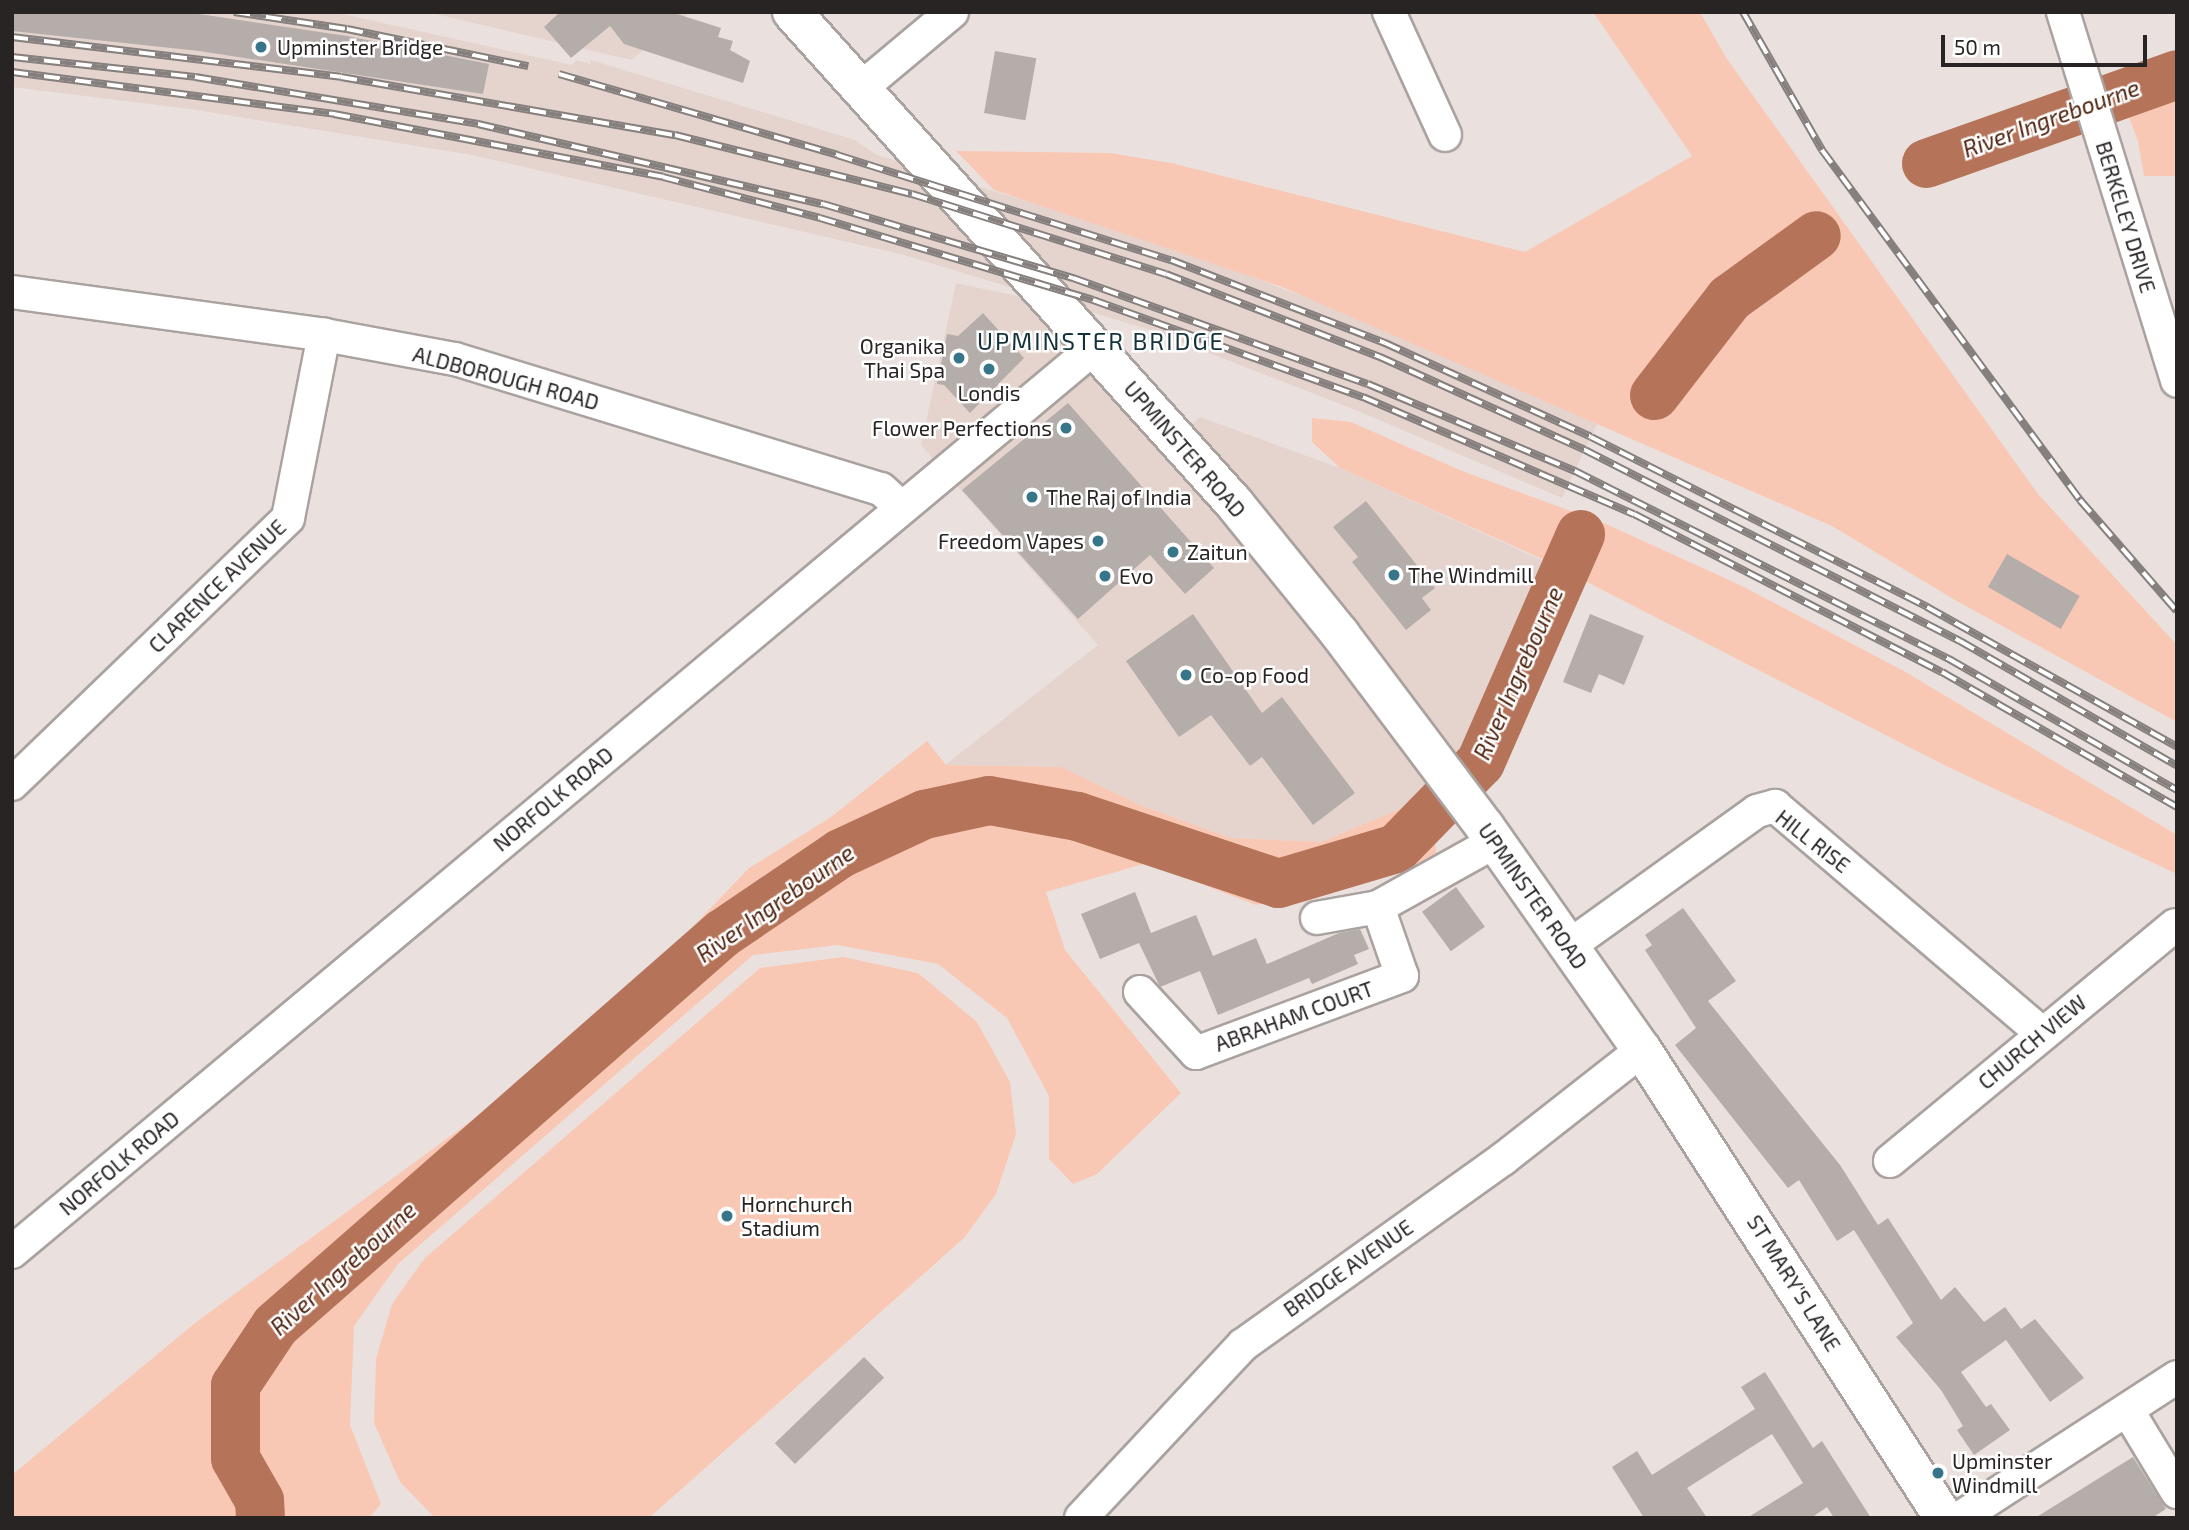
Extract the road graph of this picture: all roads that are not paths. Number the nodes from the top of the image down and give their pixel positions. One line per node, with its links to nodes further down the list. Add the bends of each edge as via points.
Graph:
1 (792, 12): 5 (main road, UPMINSTER ROAD)
2 (952, 12): 5 (street)
3 (1389, 12): 6 (street)
4 (2063, 12): 10 (street, BERKELEY DRIVE)
5 (860, 89): 9 (main road, UPMINSTER ROAD)
6 (1445, 135)
7 (12, 292): 8 (street, ALDBOROUGH ROAD)
8 (324, 335): 11 (street, ALDBOROUGH ROAD, via 455,359 881,489); 12 (street, CLARENCE AVENUE, via 288,517)
9 (1095, 346): 11 (street, NORFOLK ROAD); 13 (main road, UPMINSTER ROAD, via 1271,545)
10 (2173, 361)
11 (901, 507): 22 (street, NORFOLK ROAD)
12 (12, 783)
13 (1495, 842): 14 (street); 17 (main road, UPMINSTER ROAD)
14 (1378, 907): 15 (street); 18 (street, ABRAHAM COURT, via 1402,976 1196,1053)
15 (1317, 918)
16 (2175, 925): 19 (street, CHURCH VIEW)
17 (1569, 947): 19 (street, HILL RISE, via 1757,811 1775,806); 20 (main road, UPMINSTER ROAD)
18 (1140, 992)
19 (2042, 1033): 21 (street, CHURCH VIEW)
20 (1642, 1050): 26 (street, BRIDGE AVENUE, via 1512,1152 1243,1345); 27 (main road, ST MARY'S LANE)
21 (1890, 1161)
22 (12, 1252)
23 (2177, 1377): 24 (street)
24 (2128, 1411): 25 (street); 28 (street)
25 (2177, 1492)
26 (1081, 1518)
27 (1944, 1518)
28 (1960, 1518)

